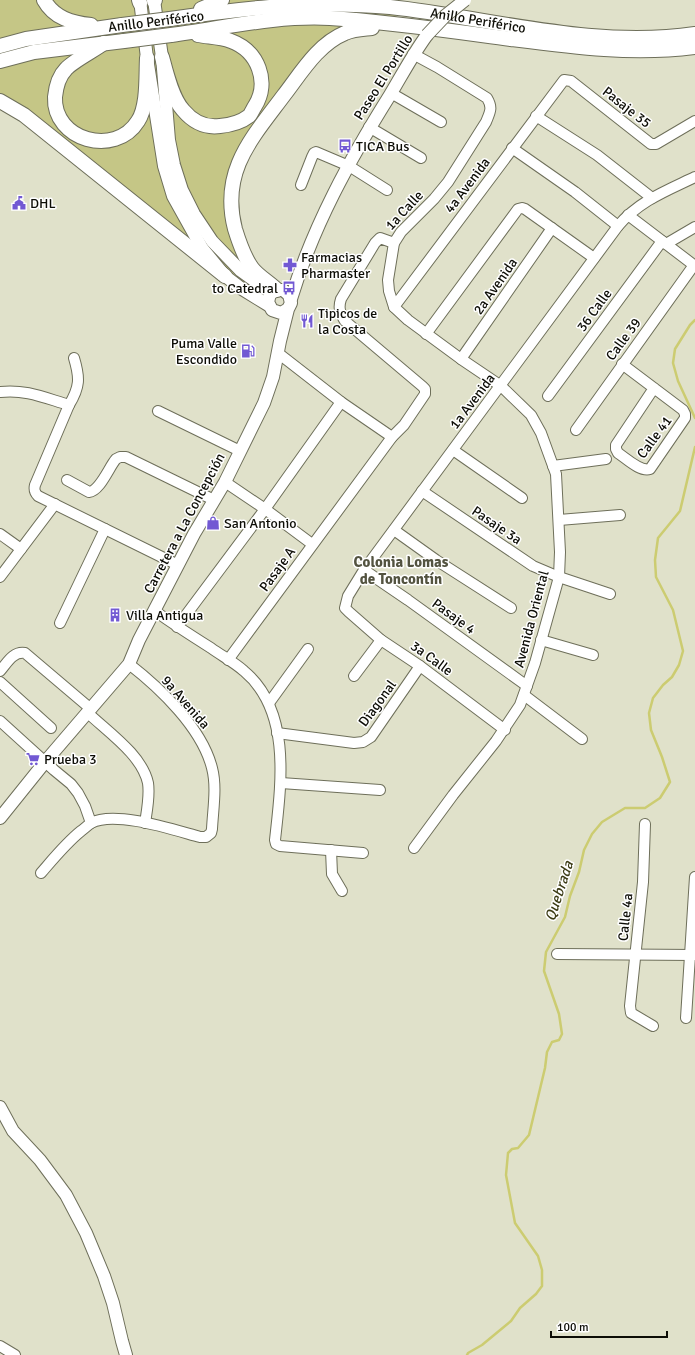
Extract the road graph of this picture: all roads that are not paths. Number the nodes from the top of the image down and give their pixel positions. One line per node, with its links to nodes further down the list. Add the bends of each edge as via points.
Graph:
1 (44, 0): 9 (highway, via 48,8 75,23)
2 (154, 0): 17 (main road)
3 (222, 0): 8 (highway)
4 (371, 0): 7 (highway)
5 (465, 0): 16 (main road, Paseo El Portillo, bridge, via 445,16)
6 (140, 1): 18 (main road)
7 (389, 7): 8 (highway, Anillo Periférico, via 288,5); 12 (highway, Anillo Periférico, via 611,38 671,38)
8 (176, 18): 9 (highway, Anillo Periférico, bridge)
9 (116, 26): 14 (highway, Anillo Periférico, via 26,39)
10 (404, 26): 11 (highway, Anillo Periférico, via 330,18 273,19); 15 (highway, Anillo Periférico, via 615,51); 44 (highway, via 357,29 344,33 324,46 300,73 241,156 234,174 231,195 238,242 252,268)
11 (177, 34): 13 (highway, Anillo Periférico, bridge); 17 (highway, via 231,40 252,56 262,80 260,98 250,116 234,125 211,128 194,121 182,109 171,88)
12 (695, 34)
13 (104, 43): 18 (highway, via 66,68 56,89 55,105 59,117 68,128 81,137 105,142 118,139 139,121 144,105); 19 (highway, Anillo Periférico, via 34,52)
14 (0, 46)
15 (695, 47)
16 (413, 54): 21 (main road, Paseo El Portillo); 39 (street, 1a Calle, via 487,98 491,104 486,122 448,182 401,232)
17 (162, 57): 44 (main road, via 169,140 182,190 212,241 241,271 259,284)
18 (147, 58): 43 (main road, via 164,166 173,196 202,248)
19 (0, 61)
20 (564, 80): 23 (street, 4a Avenida); 24 (street, Pasaje 35, via 571,81 651,144 656,144)
21 (391, 92): 25 (street); 26 (main road, Paseo El Portillo)
22 (0, 101): 43 (highway, via 24,115)
23 (536, 116): 27 (street, 4a Avenida); 33 (street, via 597,155)
24 (695, 121)
25 (441, 122)
26 (369, 127): 28 (street); 29 (main road, Paseo El Portillo)
27 (512, 148): 35 (street); 47 (street, 4a Avenida)
28 (421, 158)
29 (349, 166): 31 (street, via 316,152); 32 (street); 42 (main road, Paseo El Portillo, via 330,200)
30 (695, 177): 33 (street, 1a Avenida)
31 (300, 185)
32 (387, 190)
33 (652, 198): 34 (street, 1a Avenida)
34 (628, 215): 35 (street, 1a Avenida); 38 (street)
35 (618, 226): 40 (street, 1a Avenida)
36 (695, 227): 38 (street)
37 (552, 228): 40 (street); 48 (street, via 525,209 518,209); 51 (street, 2a Avenida)
38 (664, 242): 41 (street); 56 (street, 36 Calle)
39 (394, 243): 47 (street, via 388,291); 61 (street, 1a Calle, via 378,239 339,306 340,314 345,321 425,389 425,394 404,426)
40 (594, 258): 53 (street, 1a Avenida)
41 (694, 265): 52 (street, Calle 39)
42 (300, 268): 44 (main road, Paseo El Portillo); 45 (main road, Paseo El Portillo)
43 (225, 276): 46 (main road)
44 (278, 290): 45 (main road, via 288,293); 46 (main road, via 269,297)
45 (290, 304): 46 (main road, via 281,313); 49 (main road, Carretera a La Concepción)
46 (270, 308): 49 (main road, Carretera a La Concepción, via 279,331)
47 (394, 308): 48 (street, Avenida Oriental)
48 (426, 334): 51 (street, Avenida Oriental)
49 (279, 347): 57 (street); 63 (main road, Carretera a La Concepción, via 264,403)
50 (74, 358): 58 (street, via 79,377 75,395)
51 (461, 359): 53 (street, Avenida Oriental)
52 (622, 364): 54 (street, Calle 41); 60 (street, Calle 39)
53 (501, 386): 62 (street, 1a Avenida); 65 (street, Avenida Oriental, via 531,415 541,433)
54 (654, 388): 54 (street, Calle 41, via 683,410 685,418 650,469 646,470 616,450 616,445)
55 (0, 392): 58 (street, via 30,393)
56 (548, 396)
57 (340, 402): 61 (street); 72 (street)
58 (69, 405): 71 (street, via 34,488 38,496)
59 (158, 411): 63 (street)
60 (576, 430)
61 (392, 437): 78 (street, Pasaje A)
62 (453, 450): 68 (street, 1a Avenida); 69 (street)
63 (240, 451): 67 (main road, Carretera a La Concepción)
64 (606, 459): 65 (street)
65 (553, 466): 74 (street, Avenida Oriental, via 556,474)
66 (67, 480): 70 (street, via 93,492 116,459 126,457)
67 (225, 482): 70 (main road, Carretera a La Concepción); 72 (street)
68 (422, 492): 76 (street, 1a Avenida); 83 (street, Pasaje 3a, via 533,566)
69 (522, 498)
70 (214, 500): 80 (main road, Carretera a La Concepción)
71 (55, 504): 75 (street); 79 (street)
72 (265, 508): 78 (street); 89 (street)
73 (620, 515): 74 (street)
74 (559, 520): 83 (street, Avenida Oriental)
75 (105, 529): 80 (street); 88 (street)
76 (394, 530): 81 (street, 1a Avenida); 86 (street)
77 (0, 534): 79 (street)
78 (312, 544): 94 (street, Pasaje A)
79 (21, 549): 82 (street)
80 (178, 565): 87 (main road, Carretera a La Concepción)
81 (364, 570): 85 (street, 1a Avenida, via 348,596); 100 (street, Pasaje 4, via 414,604)
82 (0, 577)
83 (559, 577): 84 (street, Pasaje 3a); 91 (street, Avenida Oriental)
84 (610, 594)
85 (345, 608): 90 (street, 3a Calle)
86 (511, 608)
87 (154, 611): 89 (street); 95 (main road, Carretera a La Concepción)
88 (60, 623)
89 (178, 627): 94 (street)
90 (381, 640): 96 (street, 3a Calle); 98 (street)
91 (542, 640): 93 (street); 100 (street, Avenida Oriental)
92 (308, 649): 101 (street)
93 (594, 655)
94 (228, 660): 101 (street, via 244,671)
95 (129, 664): 102 (main road, Carretera a La Concepción); 113 (street, 9a Avenida, via 175,706 196,731 213,769 212,829 208,836 200,837)
96 (420, 666): 105 (street, 3a Calle); 106 (street, Diagonal, via 371,737 363,742 341,742)
97 (0, 671): 102 (street, via 15,654 25,653)
98 (354, 676)
99 (0, 682): 104 (street)
100 (525, 691): 105 (street, Avenida Oriental); 107 (street, Pasaje 4)
101 (269, 703): 106 (street)
102 (89, 711): 108 (main road, Carretera a La Concepción); 113 (street, via 134,755 142,768 148,782)
103 (0, 721): 108 (street)
104 (52, 728)
105 (505, 730): 115 (street, Avenida Oriental)
106 (277, 733): 109 (street)
107 (582, 739)
108 (45, 762): 111 (main road, Carretera a La Concepción); 112 (street, via 78,793)
109 (281, 783): 110 (street); 116 (street, via 276,844)
110 (380, 790)
111 (0, 818)
112 (91, 823): 113 (street, via 106,820); 118 (street, via 70,840)
113 (146, 823)
114 (645, 824): 122 (street, Calle 4a)
115 (414, 848)
116 (331, 850): 117 (street); 120 (street, via 332,874)
117 (363, 853)
118 (41, 873)
119 (695, 877): 123 (street)
120 (342, 890)
121 (557, 954): 122 (street)
122 (636, 955): 123 (street); 125 (street, Calle 4a, via 631,1013)
123 (693, 955): 124 (street)
124 (686, 1018)
125 (653, 1026)
126 (0, 1107): 129 (main road, via 13,1131 40,1160 66,1195 94,1250 113,1303)
127 (0, 1346): 128 (street)
128 (15, 1355)
129 (126, 1355)

